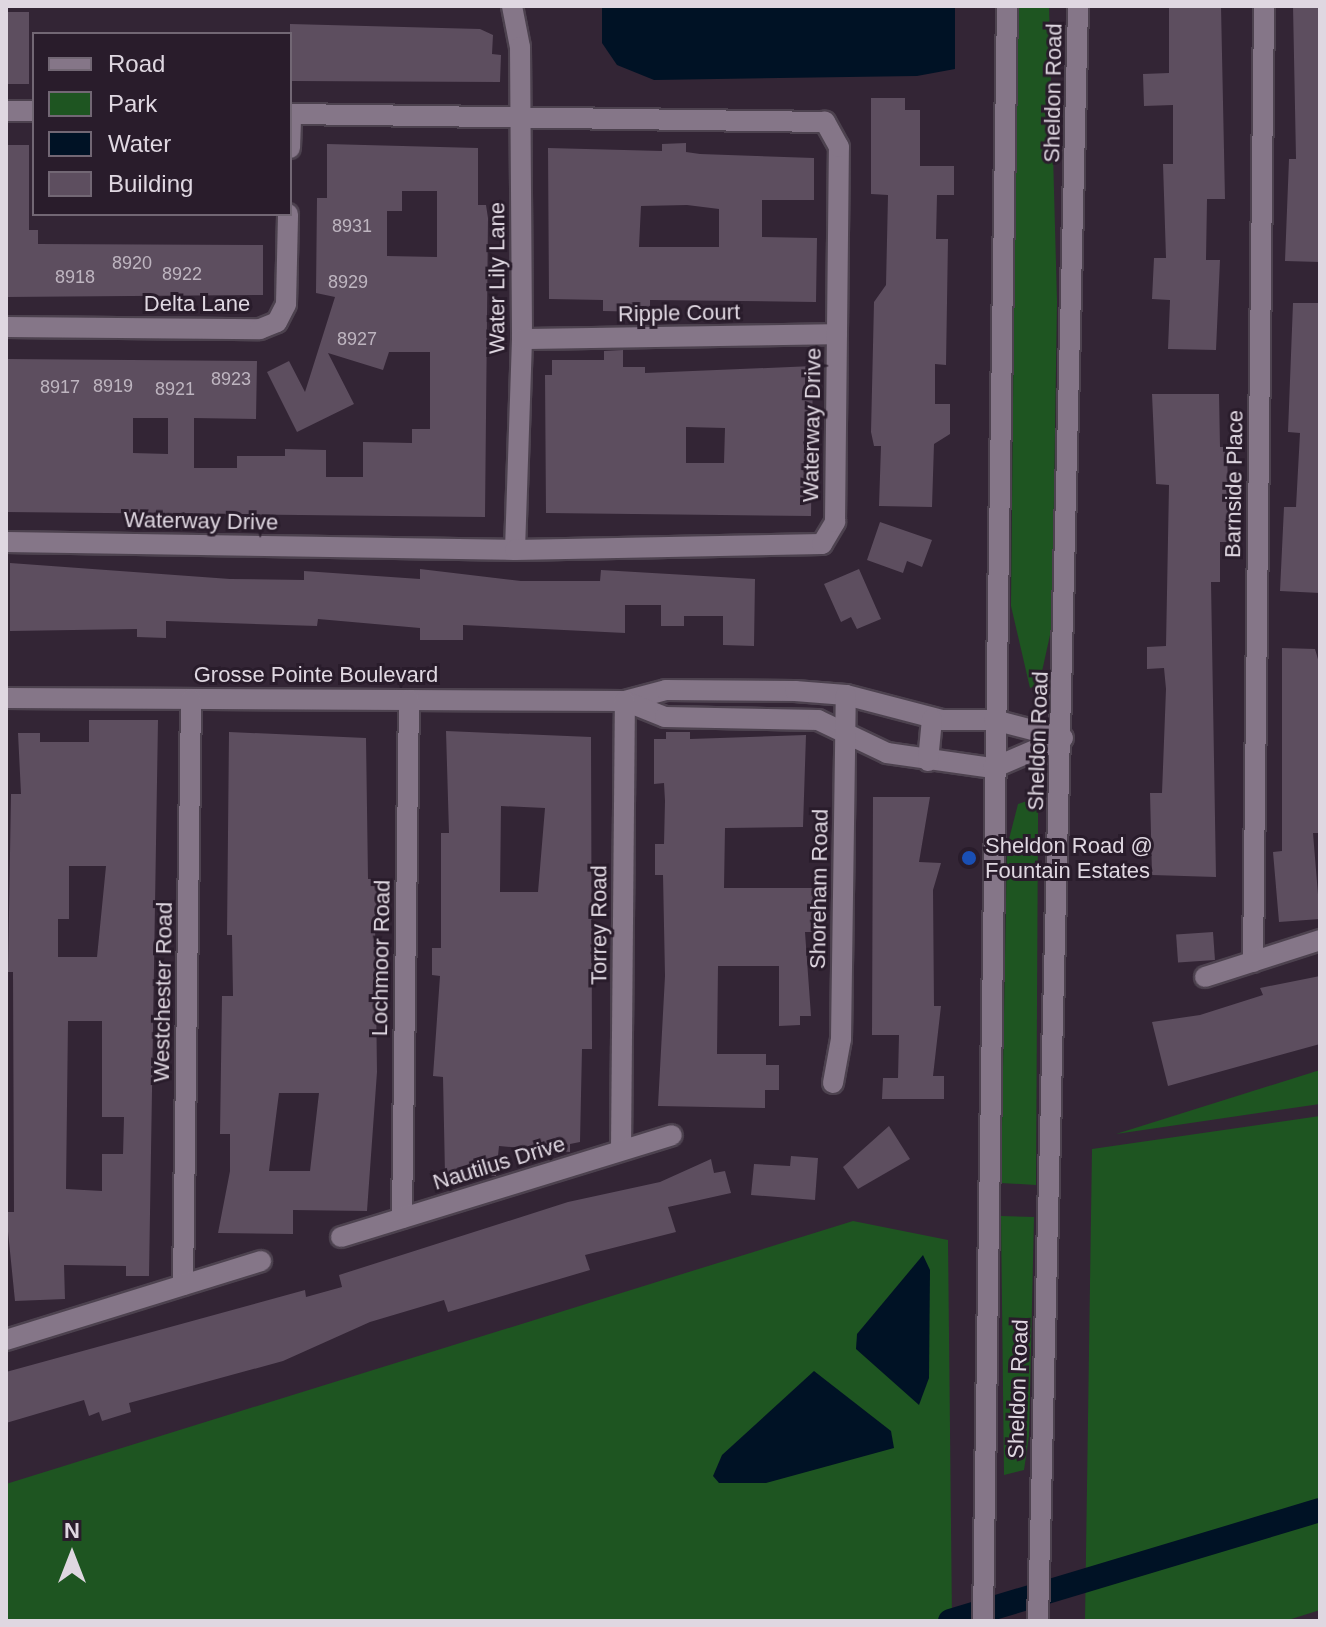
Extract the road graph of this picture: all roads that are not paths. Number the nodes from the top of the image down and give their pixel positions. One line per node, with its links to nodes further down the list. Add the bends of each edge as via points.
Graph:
1 (512, 6): 8 (street, Water Lily Lane)
2 (1007, 6): 21 (street, Sheldon Road)
3 (1078, 6): 23 (street, Sheldon Road)
4 (1264, 6): 27 (street, Barnside Place)
5 (6, 111): 6 (street)
6 (32, 111)
7 (292, 114): 8 (street, Waterway Drive)
8 (520, 120): 11 (street, Waterway Drive, via 806,116 825,122 839,147); 12 (street, Water Lily Lane)
9 (288, 216): 10 (street, Delta Lane, via 286,304 277,322 260,329)
10 (6, 327)
11 (837, 334): 12 (street, Ripple Court); 14 (street, Waterway Drive, via 835,522 822,544)
12 (522, 339): 14 (street, Water Lily Lane)
13 (6, 542): 14 (street, Waterway Drive)
14 (515, 550)
15 (846, 695): 19 (street, Grosse Pointe Boulevard, via 666,690); 20 (street, Grosse Pointe Boulevard); 22 (street, Shoreham Road)
16 (6, 698): 17 (street, Grosse Pointe Boulevard)
17 (191, 699): 18 (street, Grosse Pointe Boulevard); 35 (street, Westchester Road)
18 (409, 700): 19 (street, Grosse Pointe Boulevard); 32 (street, Lochmoor Road)
19 (625, 701): 22 (street, Grosse Pointe Boulevard, via 665,717 818,720); 31 (street, Torrey Road)
20 (932, 719): 21 (street, Grosse Pointe Boulevard); 24 (street)
21 (994, 720): 23 (street, Grosse Pointe Boulevard); 25 (street, Sheldon Road)
22 (845, 731): 24 (street, Grosse Pointe Boulevard, via 887,753); 29 (street, Shoreham Road, via 841,1039)
23 (1063, 738): 25 (street, Grosse Pointe Boulevard); 38 (street, Sheldon Road)
24 (928, 761): 25 (street, Grosse Pointe Boulevard)
25 (993, 768): 37 (street, Sheldon Road)
26 (1320, 940): 27 (street)
27 (1253, 962): 28 (street)
28 (1205, 977)
29 (833, 1083)
30 (672, 1135): 31 (street, Nautilus Drive)
31 (621, 1150): 32 (street, Nautilus Drive)
32 (402, 1218): 33 (street, Nautilus Drive)
33 (341, 1237)
34 (261, 1261): 35 (street)
35 (183, 1285): 36 (street)
36 (6, 1340)
37 (983, 1621)
38 (1038, 1621)

